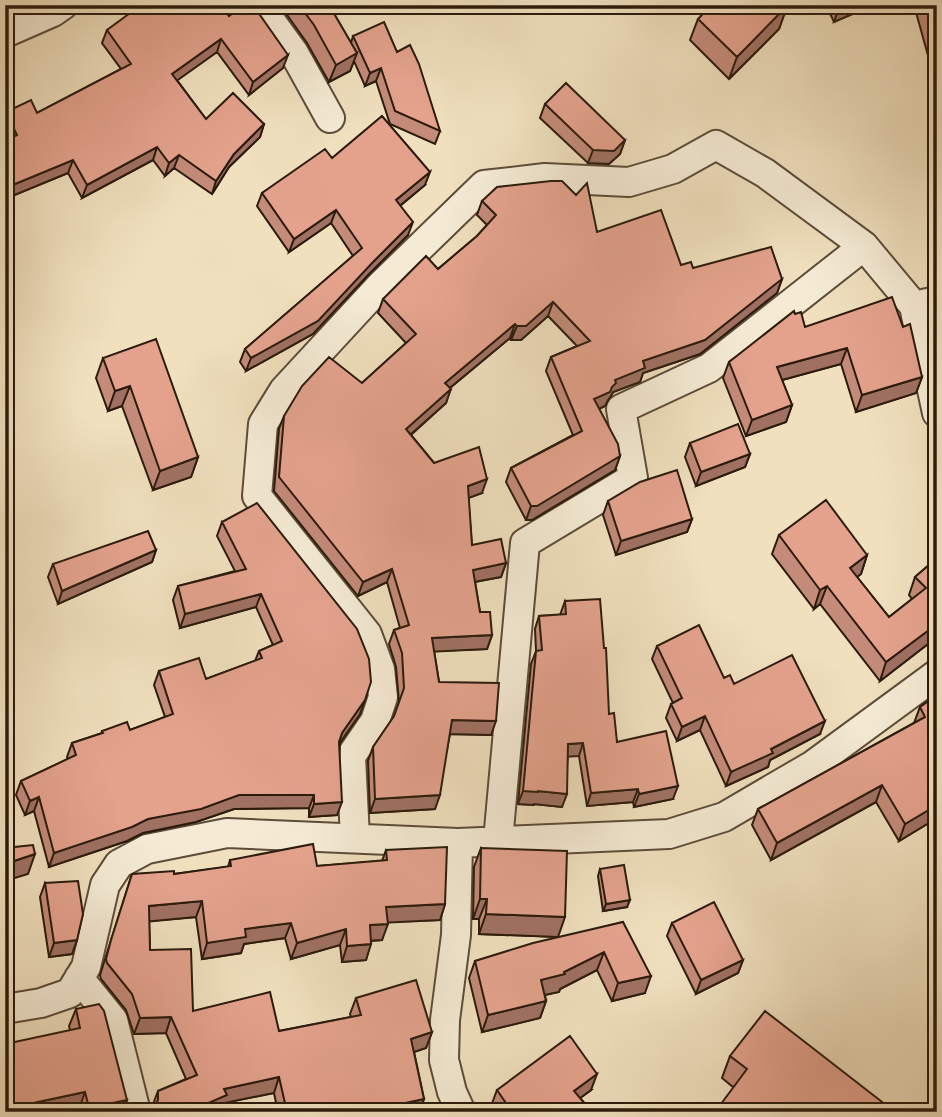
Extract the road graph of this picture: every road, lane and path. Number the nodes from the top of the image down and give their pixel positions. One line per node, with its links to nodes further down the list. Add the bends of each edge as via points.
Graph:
1 (63, 5): 3 (street)
2 (259, 5): 4 (street, via 294,53)
3 (7, 30)
4 (330, 118)
5 (864, 246): 6 (street); 9 (street, via 765,173 716,145 673,169 629,182 545,177 484,185 381,285 285,390 264,424 257,496 367,634 380,669 383,697 375,720 351,756); 10 (street, via 709,368 621,409 634,478 525,543)
6 (925, 303): 7 (street)
7 (937, 413)
8 (937, 674): 10 (street, via 813,765 723,817 669,834)
9 (355, 838): 11 (street); 12 (street, via 227,833 147,849 119,864 105,885 86,967)
10 (498, 841): 11 (street)
11 (458, 843): 15 (street, via 456,935 444,1060)
12 (79, 978): 13 (street, via 70,993); 14 (street, via 113,1020)
13 (5, 1009)
14 (136, 1112)
15 (461, 1112)

